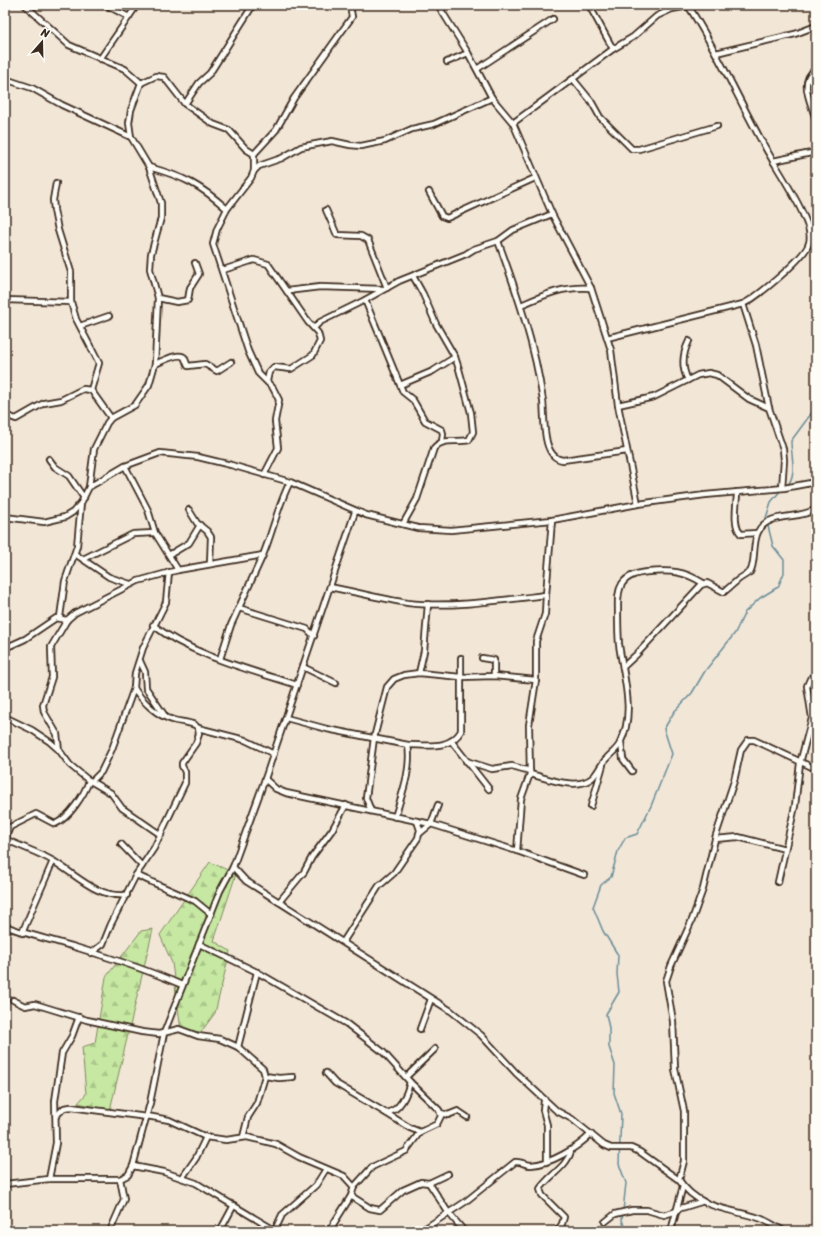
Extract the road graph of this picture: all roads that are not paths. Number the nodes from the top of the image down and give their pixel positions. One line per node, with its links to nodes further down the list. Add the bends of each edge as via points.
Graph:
1 (25, 5): 15 (street, via 60,39)
2 (106, 5): 9 (street)
3 (137, 5): 9 (street)
4 (253, 5): 23 (street, via 213,69 199,83)
5 (350, 5): 29 (street, via 352,17 294,98 276,130)
6 (438, 5): 13 (street)
7 (589, 5): 12 (street)
8 (691, 6): 12 (street, via 663,12 633,37); 14 (street)
9 (129, 17): 15 (street)
10 (553, 19): 17 (street)
11 (816, 26): 14 (street, via 795,34)
12 (613, 49): 20 (street)
13 (468, 53): 16 (street); 17 (street)
14 (716, 53): 30 (street)
15 (100, 59): 21 (street, via 125,69)
16 (447, 62)
17 (477, 69): 22 (street)
18 (816, 69): 24 (street, via 810,73 806,82)
19 (5, 79): 27 (street, via 32,88 62,105)
20 (573, 79): 25 (street); 26 (street, via 600,117 632,149)
21 (141, 83): 23 (street, via 156,76 164,77); 27 (street, via 131,110)
22 (492, 98): 25 (street); 32 (street, via 434,124 412,129 385,141 350,146 332,141 301,147)
23 (185, 104): 29 (street, via 213,124 229,130)
24 (816, 120)
25 (513, 123): 33 (street)
26 (718, 126)
27 (131, 136): 31 (street)
28 (816, 152): 30 (street)
29 (254, 154): 32 (street)
30 (773, 161): 50 (street, via 802,212 810,235 809,245 802,256 754,298)
31 (149, 167): 36 (street, via 182,176 210,194); 46 (street, via 162,209 150,269)
32 (254, 171): 36 (street, via 248,184)
33 (535, 178): 35 (street, via 447,218 442,216); 38 (street)
34 (56, 183): 49 (street, via 54,210 71,272)
35 (429, 192)
36 (227, 209): 41 (street, via 213,244)
37 (326, 210): 43 (street, via 337,235 361,236 368,240)
38 (552, 214): 39 (street, via 513,230); 44 (street)
39 (498, 241): 42 (street); 51 (street)
40 (195, 263): 46 (street, via 199,274 190,288 188,300 177,302)
41 (223, 270): 45 (street, via 254,260 262,261 268,264); 61 (street, via 248,351 258,373)
42 (413, 276): 43 (street); 57 (street)
43 (386, 288): 45 (street, via 320,286); 48 (street)
44 (591, 288): 51 (street, via 554,290); 55 (street)
45 (287, 291): 54 (street)
46 (158, 298): 59 (street)
47 (5, 300): 49 (street)
48 (365, 300): 54 (street, via 320,322); 62 (street)
49 (71, 302): 53 (street)
50 (743, 304): 55 (street); 65 (street, via 759,355)
51 (522, 305): 69 (street, via 534,356 549,450 556,459 562,460)
52 (110, 316): 53 (street)
53 (80, 326): 63 (street, via 99,363)
54 (314, 328): 61 (street, via 320,341 313,355 292,369 274,367 269,372)
55 (607, 338): 64 (street, via 611,350)
56 (689, 340): 60 (street, via 685,350 684,368)
57 (455, 357): 62 (street, via 433,371); 68 (street, via 471,413 473,432 469,440)
58 (231, 362): 59 (street, via 217,371 205,364 188,366 181,356)
59 (155, 364): 67 (street, via 149,384 135,405)
60 (688, 380): 64 (street, via 654,398); 65 (street, via 702,374 717,375 755,403)
61 (267, 381): 72 (street, via 277,393 279,400 275,421 278,444)
62 (400, 385): 68 (street, via 403,392 413,400 425,422 442,430)
63 (91, 390): 66 (street, via 83,390 61,400 44,403 16,419); 67 (street)
64 (618, 405): 69 (street)
65 (769, 408): 76 (street, via 783,449)
66 (5, 415)
67 (110, 418): 75 (street, via 94,449)
68 (442, 441): 85 (street, via 434,448 417,499)
69 (627, 451): 79 (street)
70 (49, 459): 78 (street, via 55,468 69,476)
71 (125, 466): 72 (street, via 160,453 198,457); 75 (street); 87 (street, via 148,510)
72 (264, 475): 73 (street)
73 (290, 482): 82 (street); 91 (street)
74 (816, 482): 76 (street)
75 (89, 487): 78 (street)
76 (781, 488): 77 (street)
77 (737, 492): 79 (street); 88 (street, via 738,530 741,534)
78 (82, 500): 83 (street, via 69,515 44,522); 89 (street)
79 (638, 504): 84 (street)
80 (189, 510): 86 (street)
81 (816, 510): 88 (street, via 799,516 771,519)
82 (355, 512): 85 (street); 98 (street)
83 (5, 517)
84 (552, 520): 85 (street, via 451,530 418,528); 99 (street)
85 (403, 524)
86 (200, 525): 90 (street, via 189,543); 93 (street, via 211,537)
87 (155, 533): 90 (street); 92 (street, via 132,534)
88 (757, 533): 96 (street, via 750,572 724,592)
89 (75, 554): 92 (street); 102 (street, via 65,581)
90 (169, 555): 94 (street)
91 (263, 555): 93 (street); 101 (street)
92 (83, 559): 97 (street, via 109,577)
93 (210, 564): 94 (street)
94 (178, 570): 95 (street)
95 (169, 572): 97 (street); 104 (street, via 166,602)
96 (703, 583): 112 (street); 112 (street, via 670,570 632,575 622,583 618,597 618,619)
97 (130, 584): 103 (street, via 75,613)
98 (330, 587): 100 (street, via 409,603); 105 (street)
99 (546, 595): 100 (street, via 488,602); 117 (street, via 545,614 536,641)
100 (428, 604): 113 (street, via 424,651)
101 (239, 608): 105 (street, via 300,626); 109 (street)
102 (60, 617): 103 (street); 106 (street)
103 (67, 620): 129 (street, via 51,646 52,677 43,705 44,712 57,734)
104 (153, 625): 109 (street, via 167,636); 110 (street)
105 (314, 636): 111 (street)
106 (5, 648)
107 (461, 658): 116 (street)
108 (482, 658): 115 (street, via 493,659)
109 (220, 660): 119 (street)
110 (140, 661): 120 (street, via 135,673); 122 (street, via 145,672 146,688)
111 (303, 667): 118 (street); 119 (street)
112 (623, 667): 127 (street, via 628,701)
113 (419, 673): 116 (street); 125 (street, via 399,676 388,685)
114 (816, 673): 133 (street, via 807,686 812,718)
115 (494, 676): 116 (street); 117 (street)
116 (461, 677): 126 (street, via 461,731)
117 (536, 680): 136 (street, via 529,725)
118 (336, 683)
119 (297, 685): 123 (street)
120 (134, 688): 122 (street, via 141,698); 138 (street, via 112,749 101,772)
121 (5, 717): 129 (street, via 41,735)
122 (165, 717): 124 (street, via 190,723)
123 (286, 718): 125 (street); 130 (street)
124 (198, 728): 130 (street, via 245,740); 148 (street, via 196,743 182,763 185,783)
125 (374, 738): 128 (street); 143 (street, via 366,798)
126 (452, 742): 128 (street); 132 (street)
127 (621, 742): 131 (street); 135 (street, via 623,759)
128 (408, 745): 144 (street, via 410,757)
129 (59, 750): 138 (street, via 70,765)
130 (274, 754): 137 (street)
131 (605, 760): 136 (street, via 593,777 579,783 565,782); 142 (street)
132 (466, 761): 136 (street, via 492,769 512,766); 139 (street)
133 (800, 763): 134 (street); 150 (street, via 768,744 748,740 742,750); 152 (street, via 795,806)
134 (816, 769)
135 (632, 771)
136 (530, 772): 153 (street, via 521,799)
137 (265, 779): 140 (street, via 276,789 286,793); 156 (street)
138 (90, 782): 148 (street, via 111,793 122,808); 149 (street, via 75,806 59,823 52,823 36,814 10,827)
139 (489, 789)
140 (346, 805): 143 (street); 161 (street, via 304,872)
141 (438, 805): 146 (street)
142 (591, 806)
143 (371, 811): 144 (street)
144 (395, 817): 145 (street)
145 (417, 821): 146 (street); 147 (street)
146 (431, 824): 147 (street); 153 (street)
147 (419, 834): 165 (street, via 394,873 379,886)
148 (161, 835): 155 (street)
149 (5, 839): 154 (street)
150 (715, 839): 152 (street, via 738,837); 200 (street, via 703,889 666,982 673,1022 675,1069 684,1111 684,1161)
151 (121, 844): 155 (street)
152 (785, 849): 159 (street)
153 (517, 851): 158 (street)
154 (53, 861): 160 (street, via 94,888 108,894); 164 (street)
155 (142, 866): 157 (street)
156 (233, 866): 161 (street, via 246,881); 162 (street)
157 (136, 875): 160 (street); 162 (street, via 195,901)
158 (584, 875)
159 (778, 882)
160 (127, 895): 167 (street, via 102,946)
161 (279, 902): 165 (street)
162 (211, 914): 166 (street)
163 (5, 926): 164 (street)
164 (22, 933): 167 (street)
165 (342, 942): 170 (street)
166 (199, 944): 168 (street); 169 (street)
167 (91, 953): 169 (street, via 160,975)
168 (257, 972): 175 (street); 180 (street, via 347,1024 383,1052)
169 (182, 985): 174 (street)
170 (431, 999): 173 (street); 182 (street, via 481,1035)
171 (13, 1000): 172 (street, via 25,1006 35,1004)
172 (80, 1018): 174 (street, via 142,1032); 185 (street, via 62,1053 55,1101)
173 (420, 1029)
174 (164, 1033): 175 (street, via 180,1029 198,1036 220,1039); 186 (street)
175 (238, 1048): 178 (street, via 263,1069)
176 (435, 1049): 180 (street)
177 (326, 1073): 183 (street, via 336,1083)
178 (265, 1076): 179 (street); 191 (street, via 257,1104 248,1117)
179 (293, 1077)
180 (406, 1077): 181 (street)
181 (410, 1082): 183 (street, via 401,1103); 184 (street, via 435,1104)
182 (544, 1101): 189 (street); 193 (street, via 543,1110 548,1125)
183 (386, 1113): 188 (street)
184 (441, 1113): 187 (street, via 458,1111); 188 (street, via 437,1124)
185 (56, 1116): 186 (street, via 64,1108 71,1107); 199 (street, via 56,1143)
186 (147, 1117): 190 (street, via 169,1120); 194 (street)
187 (467, 1117)
188 (420, 1132): 203 (street, via 409,1148 372,1167)
189 (591, 1134): 192 (street); 200 (street, via 611,1148 631,1148 640,1152)
190 (206, 1137): 191 (street, via 226,1140); 197 (street)
191 (243, 1137): 195 (street, via 276,1144)
192 (571, 1151): 193 (street); 217 (street, via 566,1162 540,1189 542,1195 564,1217)
193 (547, 1160): 209 (street, via 532,1165 516,1162 465,1202)
194 (133, 1166): 197 (street); 198 (street, via 128,1175)
195 (326, 1168): 203 (street, via 344,1176); 213 (street, via 316,1185 282,1215)
196 (448, 1174): 201 (street)
197 (182, 1178): 207 (street)
198 (120, 1179): 199 (street); 211 (street, via 124,1199)
199 (49, 1180): 202 (street)
200 (678, 1180): 204 (street)
201 (429, 1183): 205 (street, via 421,1182 403,1190 380,1210 370,1208); 209 (street)
202 (5, 1184)
203 (354, 1186): 205 (street)
204 (683, 1186): 206 (street); 208 (street)
205 (351, 1196): 214 (street)
206 (701, 1202): 208 (street); 219 (street, via 762,1219)
207 (234, 1205): 212 (street); 213 (street)
208 (677, 1210): 210 (street, via 664,1215 647,1210 632,1210 615,1214); 218 (street)
209 (448, 1212): 215 (street); 216 (street)
210 (605, 1222)
211 (110, 1231)
212 (220, 1231)
213 (276, 1231)
214 (328, 1231)
215 (420, 1231)
216 (464, 1231)
217 (557, 1231)
218 (671, 1231)
219 (784, 1231)

